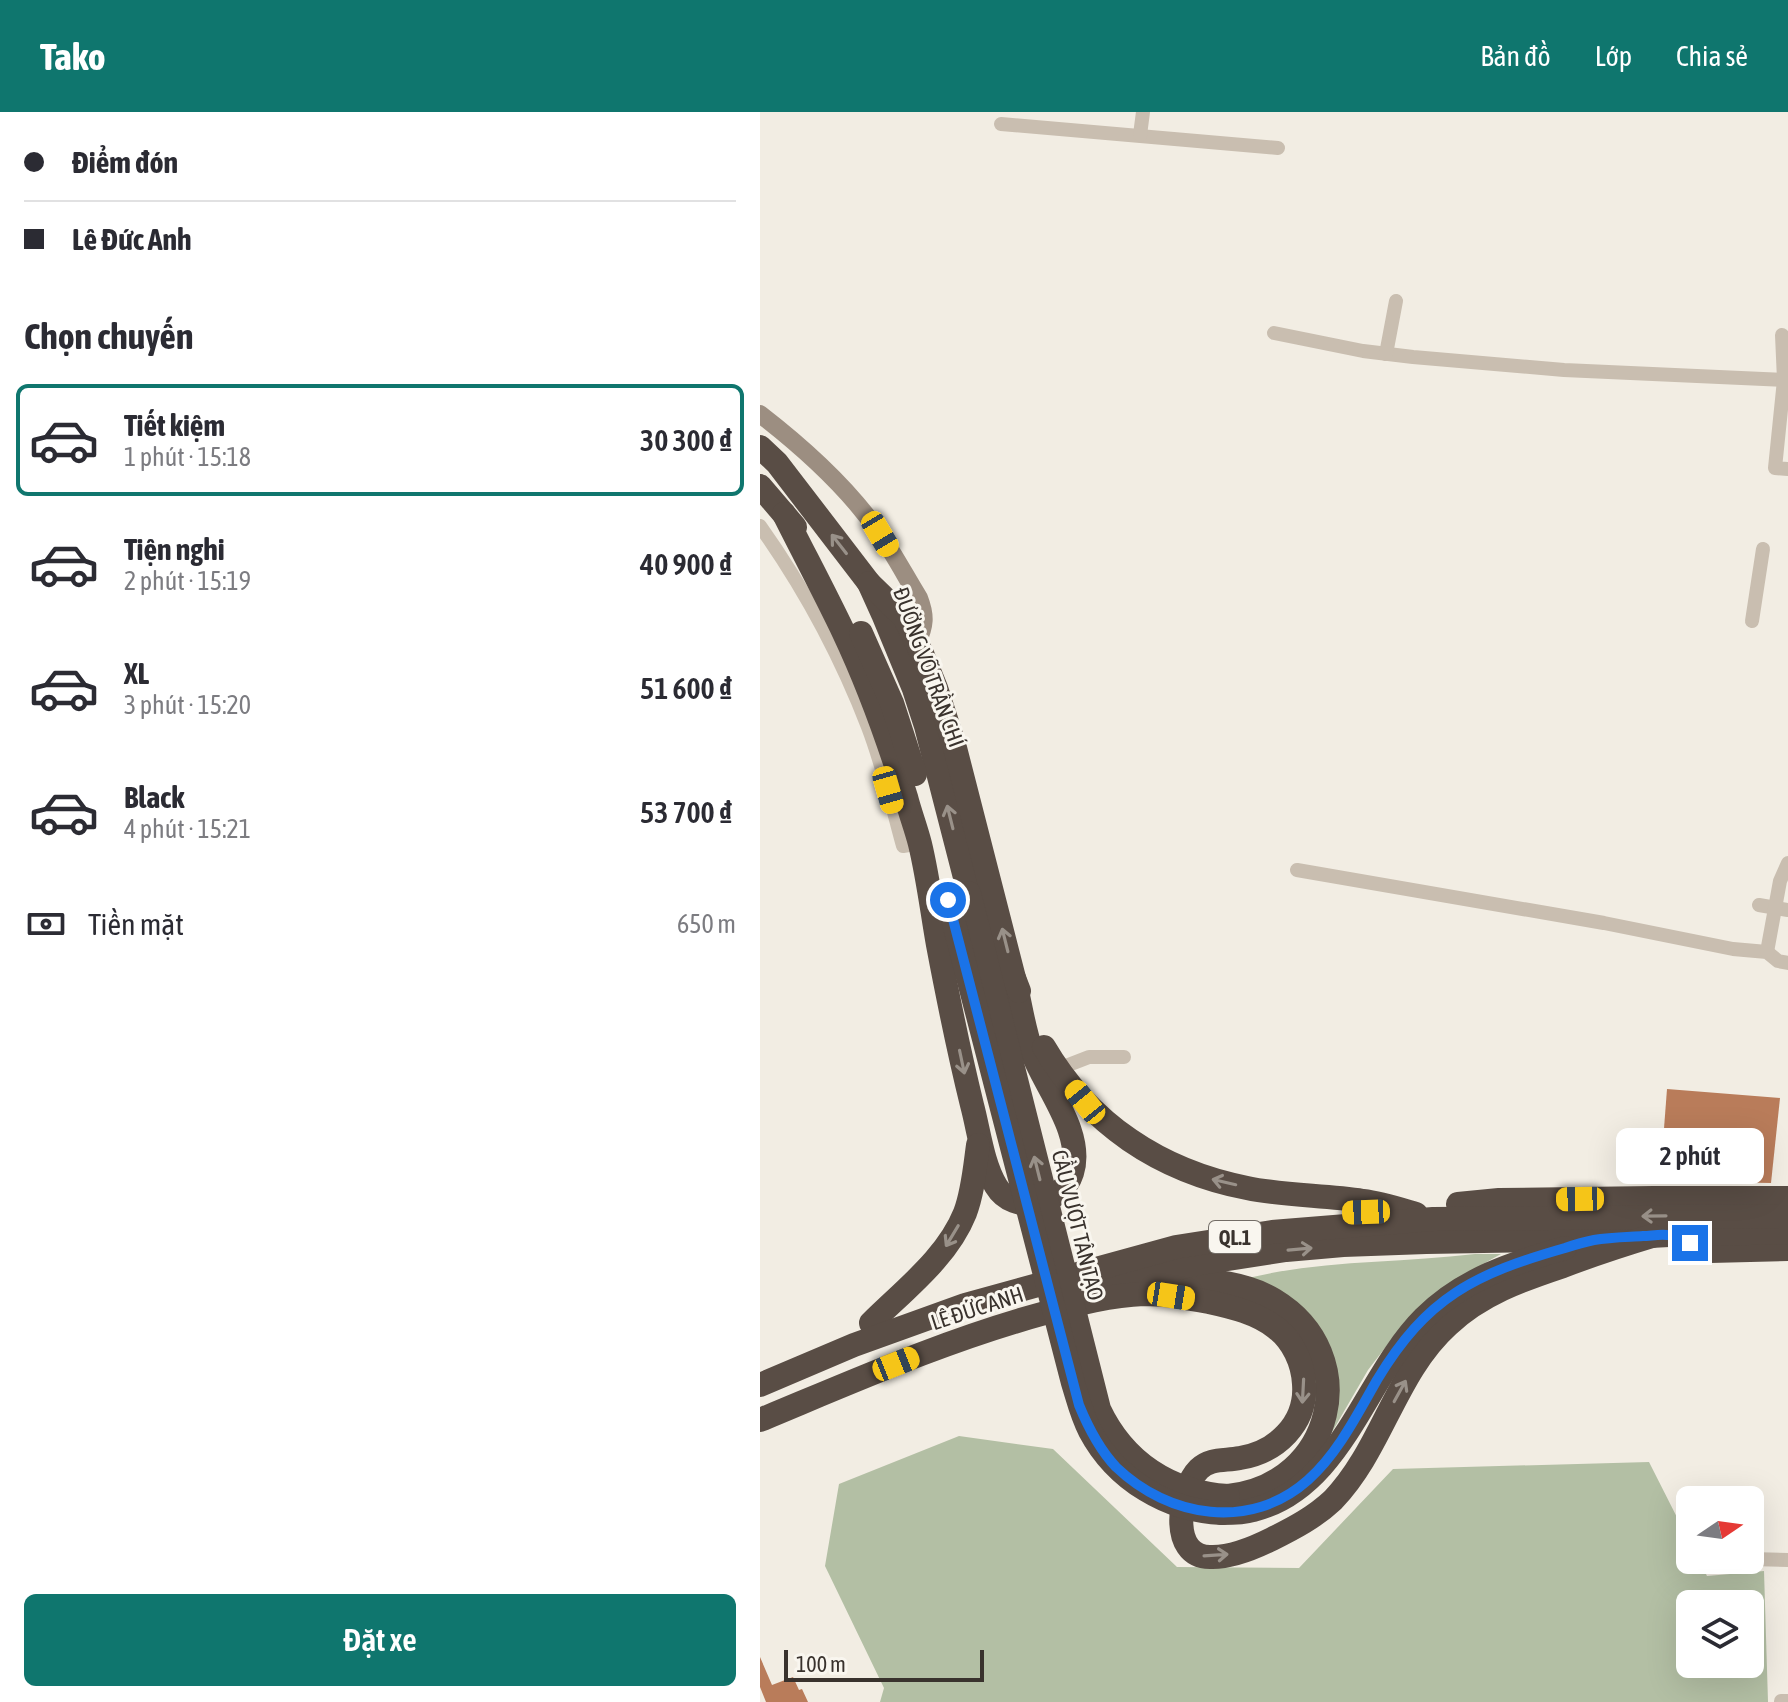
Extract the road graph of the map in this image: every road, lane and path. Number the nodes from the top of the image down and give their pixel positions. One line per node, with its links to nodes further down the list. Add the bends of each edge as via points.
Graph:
1 (1143, 112): 3 (street)
2 (1001, 124): 3 (street)
3 (1140, 135): 4 (street)
4 (1278, 148)
5 (1396, 301): 8 (street)
6 (1274, 333): 8 (street)
7 (1782, 335): 9 (street)
8 (1386, 354): 9 (street, via 1564,370)
9 (1784, 380): 12 (street)
10 (760, 414): 19 (street, via 794,440 880,534 919,598 924,622)
11 (760, 447): 17 (highway, ĐƯỜNG VÕ TRẦN CHÍ, one-way to 11)
12 (1782, 468)
13 (760, 486): 14 (highway)
14 (784, 514): 20 (highway, via 859,667); 23 (highway, via 840,595 878,668)
15 (760, 526): 20 (street, via 852,687 903,846)
16 (1763, 549): 18 (street)
17 (869, 583): 19 (highway, via 905,618); 23 (highway, ĐƯỜNG VÕ TRẦN CHÍ, one-way to 17, via 926,726)
18 (1752, 621)
19 (917, 643): 28 (highway, one-way to 19, via 954,744)
20 (920, 843): 31 (highway, one-way to 31, via 945,985)
21 (1788, 863): 25 (street, via 1780,881)
22 (1297, 870): 26 (street)
23 (958, 896): 50 (highway, bridge, via 1073,1383 1090,1431 1115,1465 1152,1493 1184,1507)
24 (1759, 905): 25 (street)
25 (1781, 909): 26 (street)
26 (1767, 952): 27 (street)
27 (1788, 963)
28 (1014, 978): 30 (highway, via 1039,1037); 31 (highway, via 1031,1049 1072,1142 1074,1166 1068,1182 1057,1195 1039,1203 1013,1201 997,1189)
29 (1124, 1057): 30 (street, via 1089,1057)
30 (1065, 1077): 33 (highway, one-way to 30, via 1249,1189 1182,1170 1106,1122)
31 (980, 1135): 43 (highway, one-way to 43, via 965,1211 951,1239)
32 (1788, 1198): 34 (highway, LÊ ĐỨC ANH / QL.1, via 1499,1200)
33 (1397, 1208): 34 (highway); 34 (highway, LÊ ĐỨC ANH / QL.1); 43 (highway, LÊ ĐỨC ANH / QL.1, via 1179,1235 963,1290)
34 (1452, 1213): 36 (highway, LÊ ĐỨC ANH / QL.1, one-way to 34); 47 (highway, LÊ ĐỨC ANH / QL.1, via 1176,1247 965,1305)
35 (1788, 1216): 36 (highway, LÊ ĐỨC ANH / QL.1)
36 (1733, 1224): 37 (highway, LÊ ĐỨC ANH / QL.1); 38 (highway, LÊ ĐỨC ANH / QL.1)
37 (1788, 1232)
38 (1661, 1235): 39 (highway, LÊ ĐỨC ANH / QL.1); 40 (highway, LÊ ĐỨC ANH / QL.1, via 1710,1251); 42 (highway, LÊ ĐỨC ANH / QL.1, one-way to 38, via 1273,1325 1292,1346 1303,1369 1303,1404 1294,1426 1278,1444 1249,1456 1210,1461 1195,1474 1181,1525 1188,1547 1203,1557 1263,1544 1325,1508 1368,1453 1427,1349 1471,1306 1511,1285)
39 (1595, 1239): 41 (highway, LÊ ĐỨC ANH / QL.1, one-way to 39, via 1230,1258 1343,1245); 50 (highway, via 1505,1268 1447,1297 1401,1345 1309,1480 1290,1495 1252,1511)
40 (1788, 1249)
41 (1141, 1276): 44 (highway, LÊ ĐỨC ANH / QL.1, via 1026,1305 955,1329); 45 (highway, via 1257,1291 1296,1316)
42 (1247, 1312): 44 (highway, LÊ ĐỨC ANH / QL.1, via 1171,1296 1130,1295 1078,1304); 45 (highway, via 1288,1323)
43 (871, 1323): 46 (highway, LÊ ĐỨC ANH / QL.1)
44 (915, 1350): 48 (highway, LÊ ĐỨC ANH / QL.1); 49 (highway, LÊ ĐỨC ANH / QL.1)
45 (1319, 1350): 50 (highway, via 1328,1398 1309,1450 1281,1479)
46 (760, 1370)
47 (760, 1385)
48 (760, 1408)
49 (760, 1420)
50 (1225, 1505)
51 (1764, 1559): 52 (street)
52 (1788, 1560)

